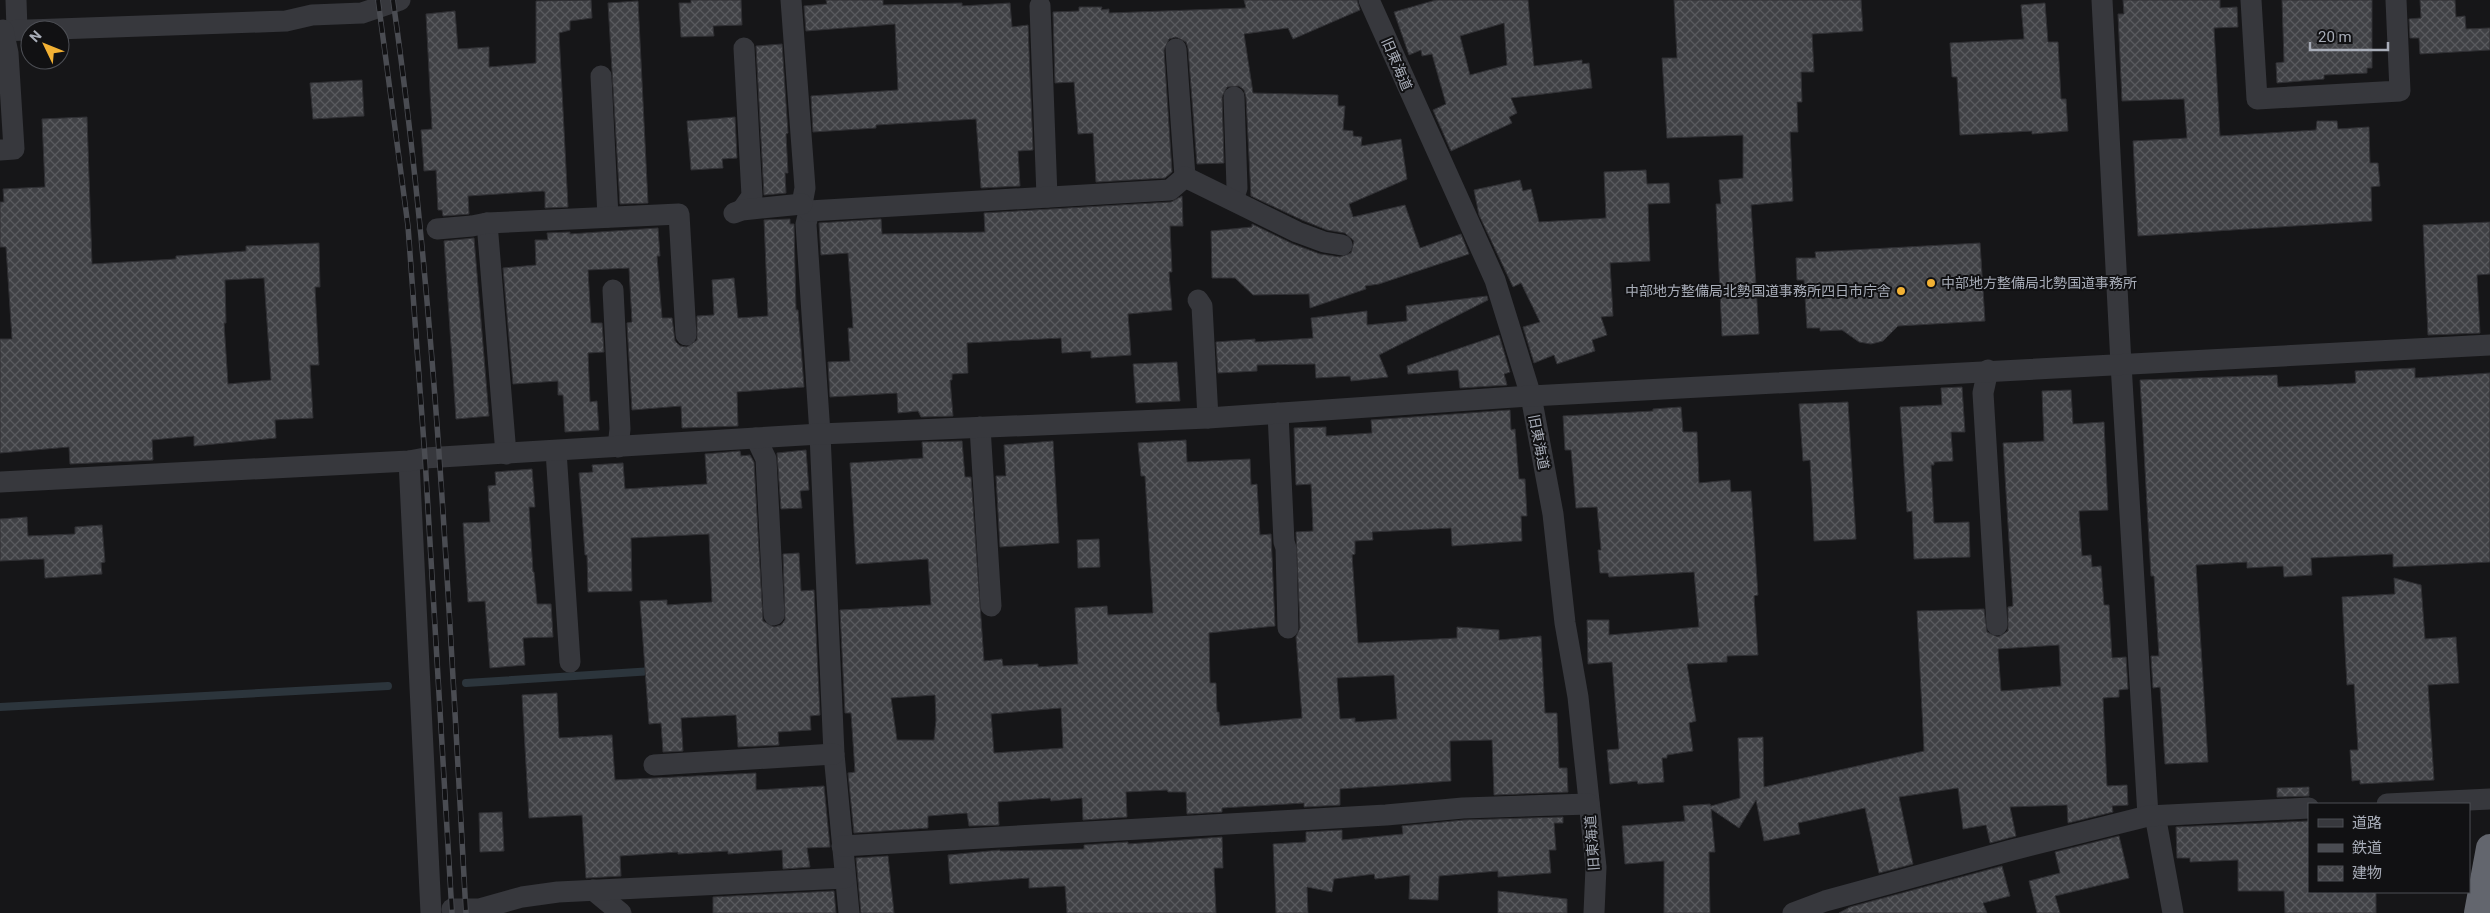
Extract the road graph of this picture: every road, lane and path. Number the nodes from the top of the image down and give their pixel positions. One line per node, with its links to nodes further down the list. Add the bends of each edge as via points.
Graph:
1 (16, 0): 9 (street)
2 (400, 0): 9 (street, via 362,13 312,15 286,21)
3 (791, 0): 18 (street)
4 (1369, 0): 29 (street, 旧東海道, via 1495,280)
5 (2102, 0): 27 (street)
6 (2251, 0): 7 (street, via 2257,99 2400,92)
7 (2396, 0)
8 (1040, 6): 16 (street)
9 (7, 30): 14 (street, via 14,149)
10 (744, 48): 18 (street, via 752,196 738,211)
11 (1176, 48): 15 (street)
12 (601, 76): 19 (street)
13 (1234, 97): 17 (street, via 1237,188)
14 (0, 150)
15 (1185, 177): 16 (street, via 1170,190); 17 (street)
16 (1047, 197): 18 (street)
17 (1233, 200): 22 (street, via 1297,232)
18 (805, 207): 33 (street)
19 (608, 217): 20 (street); 25 (street, via 679,214)
20 (487, 223): 21 (street); 37 (street)
21 (437, 229)
22 (1342, 245)
23 (613, 290): 35 (street, via 620,429)
24 (1198, 300): 31 (street, via 1202,306)
25 (686, 335)
26 (2490, 345): 27 (street)
27 (2121, 364): 28 (street); 51 (street)
28 (1988, 370): 29 (street); 42 (street, via 1983,393)
29 (1530, 396): 30 (street); 49 (street, 旧東海道, via 1553,514)
30 (1278, 413): 31 (street); 43 (street)
31 (1208, 418): 32 (street)
32 (980, 427): 33 (street); 40 (street)
33 (820, 434): 34 (street); 45 (street)
34 (756, 438): 35 (street); 41 (street, via 766,459)
35 (618, 447): 36 (street)
36 (556, 452): 37 (street); 44 (street)
37 (506, 454): 38 (street)
38 (409, 461): 39 (street); 57 (street)
39 (0, 482)
40 (991, 606)
41 (774, 615)
42 (1997, 625)
43 (1288, 628)
44 (570, 662)
45 (834, 754): 46 (street); 52 (street)
46 (654, 765)
47 (2490, 799): 48 (street)
48 (2408, 803)
49 (1589, 804): 52 (street, via 1463,808); 60 (street, 旧東海道, via 1596,867)
50 (2308, 808): 51 (street)
51 (2151, 816): 61 (street, via 2012,850); 62 (street)
52 (842, 846): 54 (street)
53 (2490, 848): 63 (highway)
54 (845, 878): 55 (street); 59 (street)
55 (593, 890): 56 (street, via 522,897 479,909); 58 (street)
56 (452, 909)
57 (431, 913)
58 (621, 913)
59 (849, 913)
60 (1594, 913)
61 (1793, 913)
62 (2174, 913)
63 (2478, 913)

